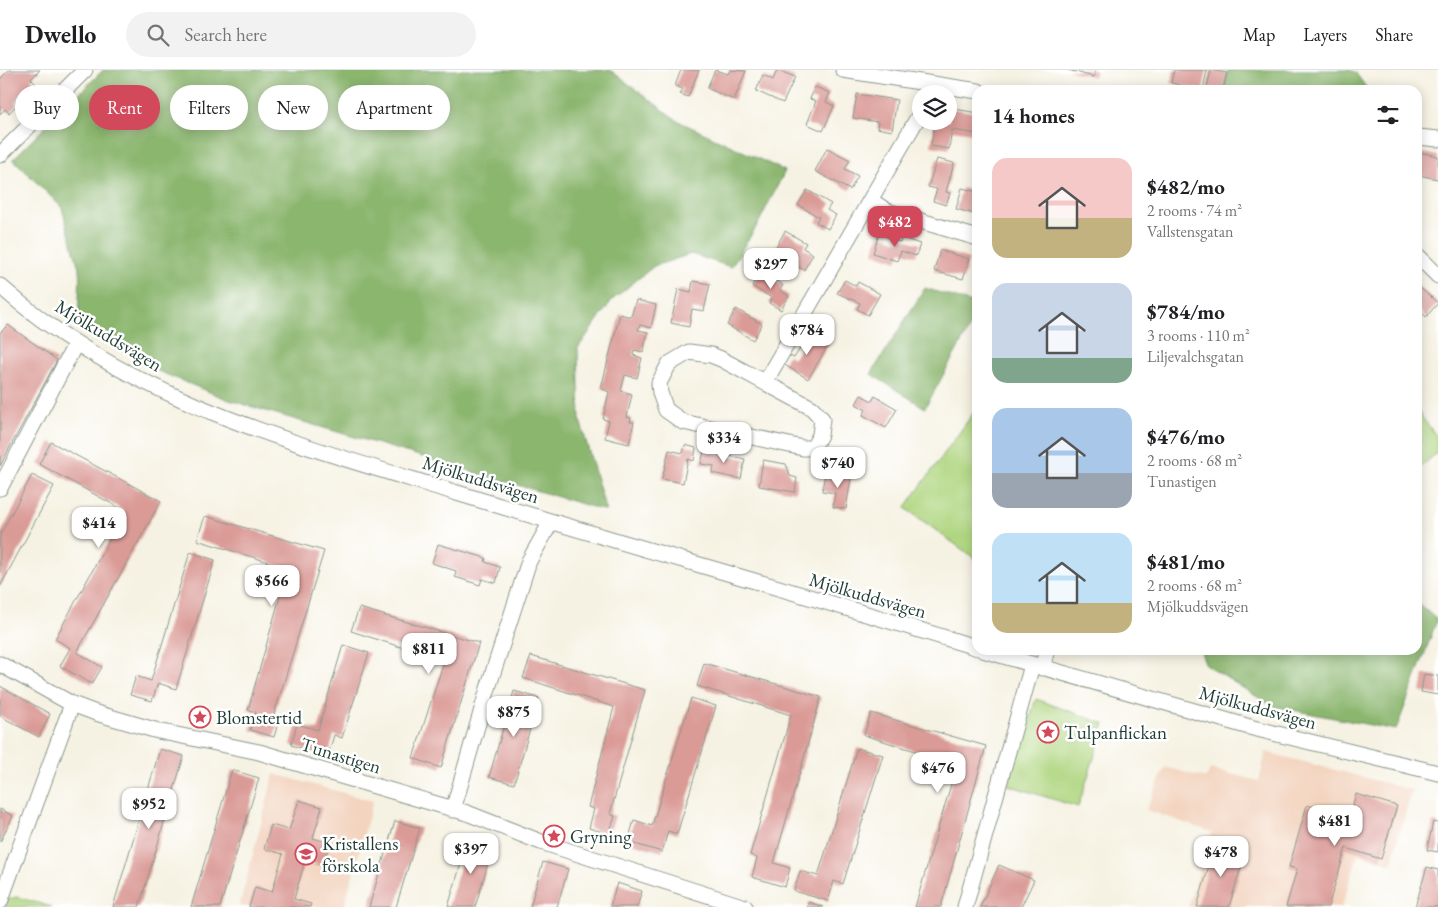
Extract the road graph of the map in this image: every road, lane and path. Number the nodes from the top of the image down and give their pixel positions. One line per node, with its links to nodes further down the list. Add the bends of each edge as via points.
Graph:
1 (85, 70): 9 (street)
2 (843, 70): 3 (street)
3 (912, 85)
4 (957, 90): 5 (street)
5 (972, 91)
6 (912, 128): 10 (street)
7 (1422, 137): 8 (street)
8 (1438, 139)
9 (0, 155)
10 (870, 200): 11 (street, via 887,211); 16 (street)
11 (972, 236)
12 (1422, 260): 13 (street)
13 (1438, 276)
14 (0, 286): 15 (street, Mjölkuddsvägen)
15 (76, 343): 17 (street); 18 (street, Mjölkuddsvägen, via 174,396 264,433)
16 (765, 382): 16 (street, via 812,408 822,419 820,435 813,448 683,422 666,410 659,383 669,364 689,352 711,354)
17 (0, 488)
18 (551, 522): 19 (street, Mjölkuddsvägen); 26 (street, via 527,568)
19 (972, 646)
20 (999, 655): 23 (street, Mjölkuddsvägen)
21 (1043, 655): 23 (street)
22 (0, 664): 24 (street, Tunastigen)
23 (1037, 667): 25 (street, Mjölkuddsvägen, via 1254,728); 30 (street)
24 (72, 704): 26 (street, Tunastigen, via 158,731 259,752); 27 (street)
25 (1438, 772)
26 (453, 810): 28 (street, Tunastigen)
27 (0, 902)
28 (723, 904): 29 (street, Tunastigen)
29 (745, 907)
30 (965, 907)

